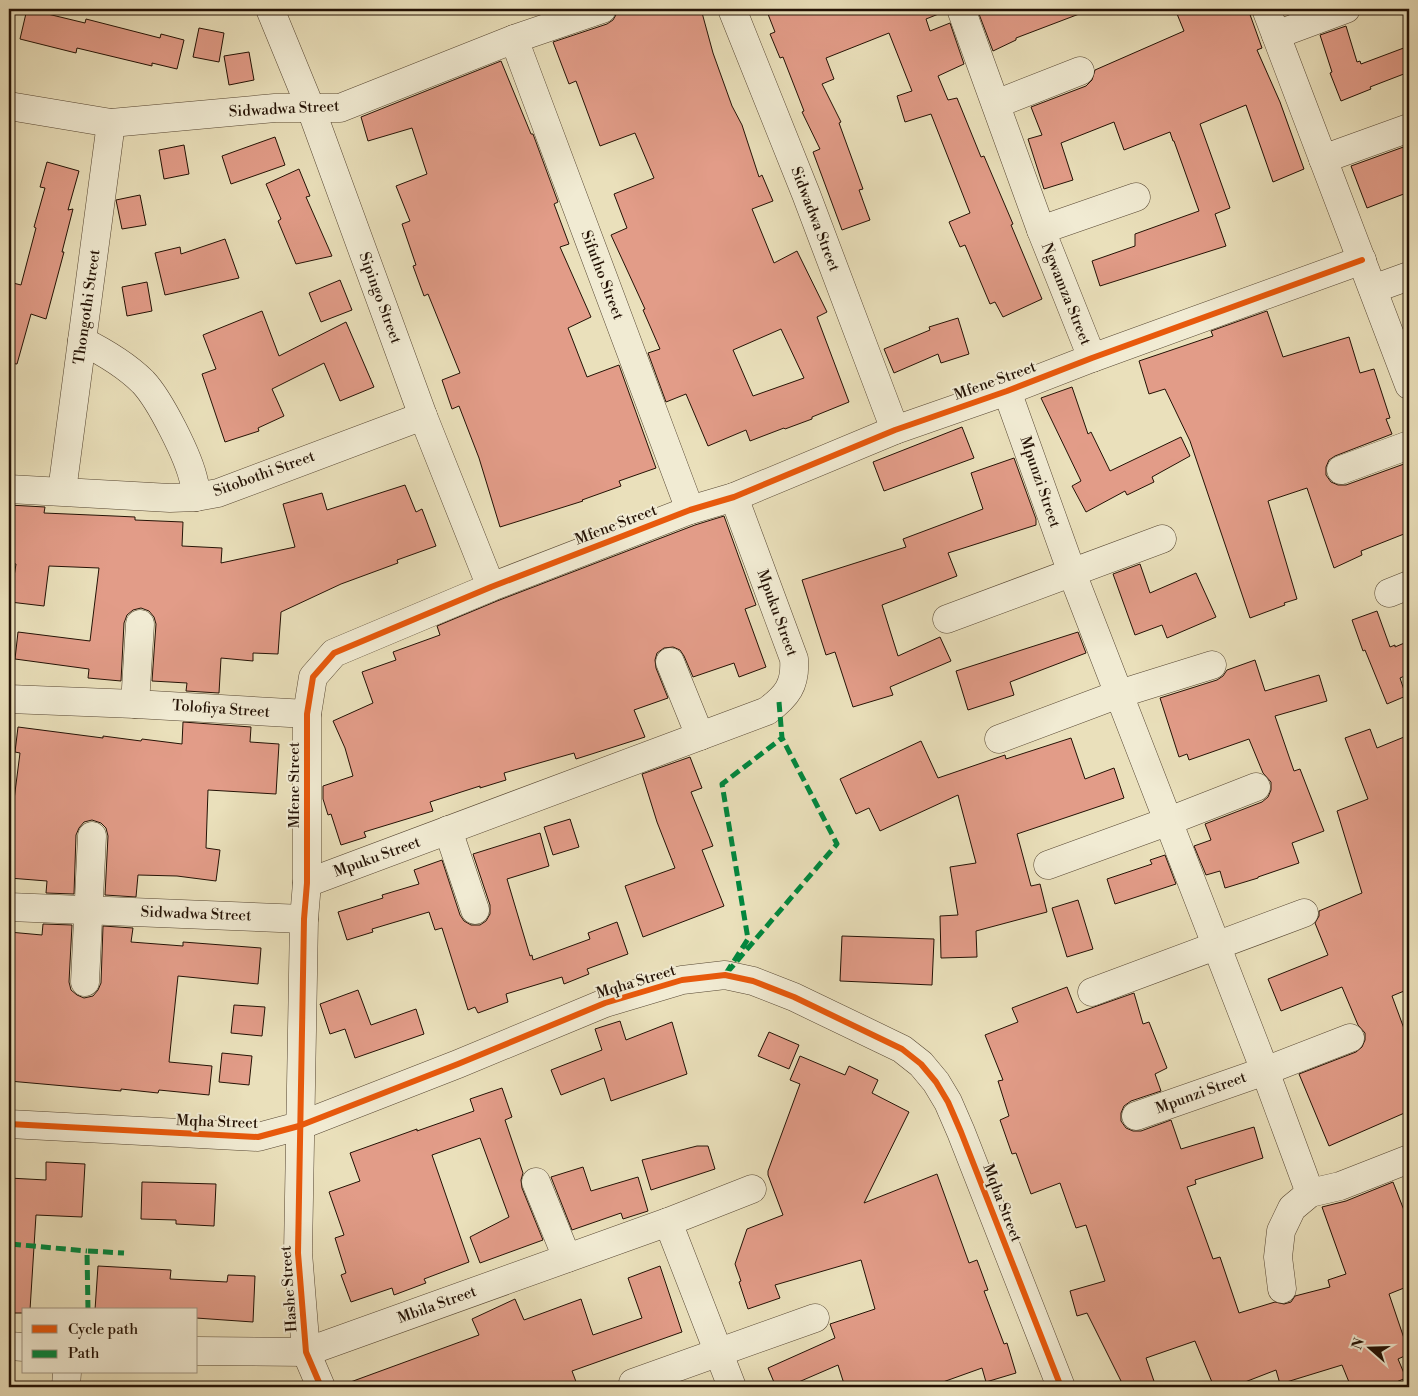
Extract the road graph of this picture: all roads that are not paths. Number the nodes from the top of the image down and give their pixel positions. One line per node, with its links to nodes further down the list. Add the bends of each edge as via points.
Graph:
1 (270, 9): 12 (street, Sipingo Street)
2 (602, 9): 8 (street, Sidwadwa Street)
3 (732, 9): 26 (street, Sidwadwa Street)
4 (961, 9): 10 (street, Ngwamza Street)
5 (1266, 9): 7 (street)
6 (1346, 9): 7 (street)
7 (1276, 35): 15 (street)
8 (514, 40): 12 (street, Sidwadwa Street, via 340,108); 33 (street, Sifutho Street)
9 (1080, 71): 10 (street)
10 (996, 104): 17 (street, Ngwamza Street)
11 (9, 106): 13 (street, Sidwadwa Street)
12 (311, 109): 13 (street, Sidwadwa Street, via 275,108); 25 (street, Sipingo Street)
13 (111, 123): 21 (street, Thongothi Street)
14 (1409, 128): 15 (street)
15 (1323, 158): 18 (street)
16 (1136, 197): 17 (street, Ngwamza Street)
17 (1041, 230): 22 (street, Ngwamza Street)
18 (1362, 260): 20 (street); 22 (street, Mfene Street)
19 (1409, 276): 20 (street)
20 (1373, 288): 23 (street)
21 (82, 341): 30 (street, Thongothi Street); 31 (street, via 128,368 145,384 167,417 186,459)
22 (1092, 358): 24 (street, Mfene Street)
23 (1409, 385)
24 (1008, 391): 26 (street, Mfene Street); 35 (street, Mpunzi Street)
25 (423, 416): 31 (street, Sitobothi Street, via 218,493); 36 (street, Sipingo Street)
26 (895, 430): 32 (street, Mfene Street)
27 (1409, 445): 28 (street)
28 (1341, 470)
29 (9, 489): 30 (street, Sitobothi Street)
30 (62, 492): 31 (street, Sitobothi Street)
31 (196, 497)
32 (734, 497): 33 (street, Mfene Street); 45 (street, Mpuku Street, via 794,659 796,674 790,689 767,711)
33 (690, 510): 36 (street, Mfene Street)
34 (1162, 539): 35 (street)
35 (1072, 573): 37 (street); 41 (street, Mpunzi Street)
36 (492, 587): 44 (street, Mfene Street, via 334,653 312,677)
37 (947, 619)
38 (140, 624): 43 (street)
39 (670, 662): 45 (street)
40 (1212, 665): 41 (street)
41 (1120, 694): 46 (street); 48 (street, Mpunzi Street)
42 (9, 698): 43 (street, Tolofiya Street)
43 (135, 704): 44 (street, Tolofiya Street)
44 (307, 714): 52 (street, Mfene Street)
45 (700, 736): 49 (street, Mpuku Street)
46 (999, 739)
47 (1256, 787): 48 (street)
48 (1169, 821): 51 (street); 58 (street, Mpunzi Street)
49 (448, 830): 52 (street, Mpuku Street); 55 (street)
50 (92, 836): 54 (street)
51 (1048, 865)
52 (307, 883): 57 (street, Mfene Street)
53 (9, 907): 54 (street, Sidwadwa Street)
54 (88, 910): 57 (street, Sidwadwa Street); 59 (street)
55 (476, 910)
56 (1304, 913): 58 (street)
57 (304, 918): 65 (street, Mfene Street)
58 (1216, 945): 60 (street); 62 (street, Mpunzi Street)
59 (84, 982)
60 (1092, 992)
61 (1350, 1038): 62 (street, Mpunzi Street)
62 (1265, 1070): 63 (street, Mpunzi Street); 69 (street, Mpunzi Street)
63 (1136, 1116)
64 (9, 1124): 65 (street, Mqha Street, via 258,1137)
65 (299, 1126): 77 (street, Hashe Street, via 298,1253); 84 (street, Mqha Street, via 605,1003 682,980 725,976 753,981 902,1049 936,1082 961,1132)
66 (1409, 1159): 69 (street, via 1340,1186)
67 (536, 1182): 71 (street)
68 (752, 1189): 70 (street, Mbila Street)
69 (1310, 1193): 72 (street, via 1292,1208 1281,1231 1278,1257)
70 (668, 1222): 71 (street, Mbila Street); 78 (street)
71 (567, 1258): 77 (street, Mbila Street)
72 (1282, 1289)
73 (815, 1318): 78 (street)
74 (9, 1346): 75 (street)
75 (22, 1347)
76 (198, 1351): 77 (street)
77 (306, 1352): 82 (street, Hashe Street)
78 (718, 1352): 80 (street); 83 (street)
79 (67, 1374): 81 (street)
80 (633, 1383)
81 (66, 1387)
82 (321, 1387)
83 (732, 1387)
84 (1061, 1387)

